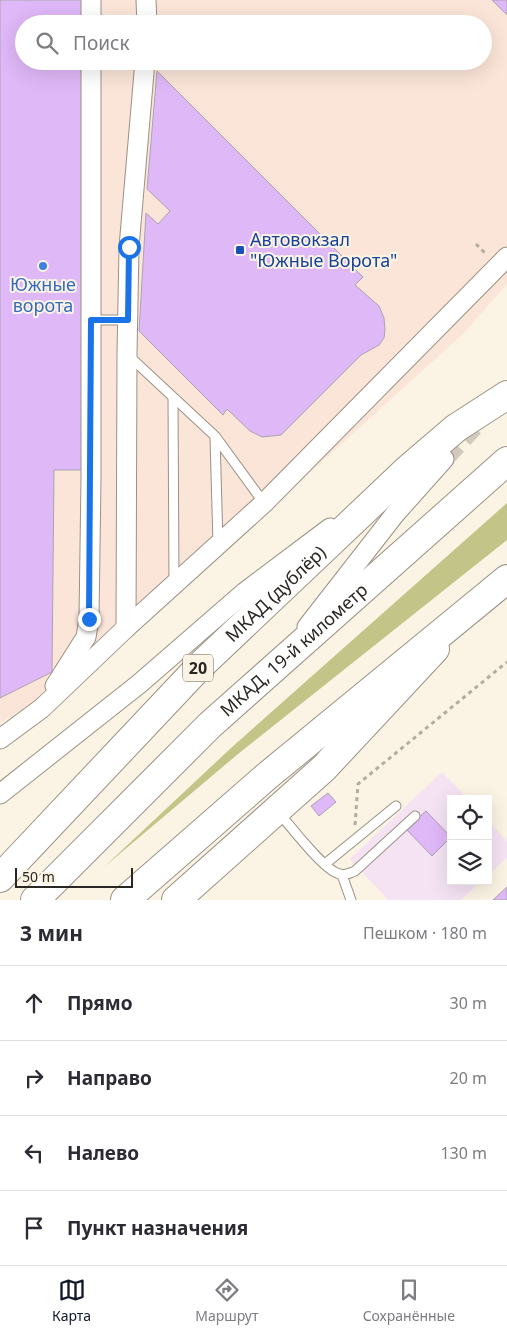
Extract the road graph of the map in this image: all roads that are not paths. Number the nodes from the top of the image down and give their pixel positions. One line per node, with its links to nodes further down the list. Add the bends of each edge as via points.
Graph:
1 (91, 0): 3 (street)
2 (146, 0): 4 (street)
3 (91, 15)
4 (147, 15)
5 (91, 70): 8 (street)
6 (144, 70): 9 (street, via 129,247)
7 (498, 257): 17 (street, via 475,292)
8 (91, 320): 9 (lane); 24 (street, via 89,619 86,637)
9 (128, 320): 10 (street)
10 (127, 354): 12 (lane); 22 (street)
11 (507, 395): 16 (main road, МКАД (дублёр) / 20, via 456,428)
12 (173, 398): 13 (lane); 20 (lane)
13 (215, 436): 17 (lane); 18 (lane)
14 (444, 459): 23 (street, via 395,514)
15 (507, 461): 23 (main road, МКАД, 19-й километр)
16 (407, 470): 26 (street, via 245,592 139,684); 32 (main road, МКАД (дублёр) / 20, via 200,666)
17 (264, 503): 18 (street)
18 (218, 547): 20 (street)
19 (507, 579): 21 (main road)
20 (174, 585): 22 (street)
21 (485, 596): 28 (main road, via 324,768); 33 (main road, via 266,776)
22 (126, 628): 24 (street)
23 (278, 665): 34 (main road, МКАД, 19-й километр, via 210,725)
24 (42, 708): 25 (street)
25 (0, 739)
26 (0, 794)
27 (396, 806): 30 (lane)
28 (276, 810): 30 (lane); 35 (main road)
29 (415, 816): 31 (lane, via 355,871)
30 (325, 864): 31 (lane)
31 (342, 875): 36 (lane)
32 (0, 878)
33 (126, 899)
34 (36, 900)
35 (176, 900)
36 (351, 900)

